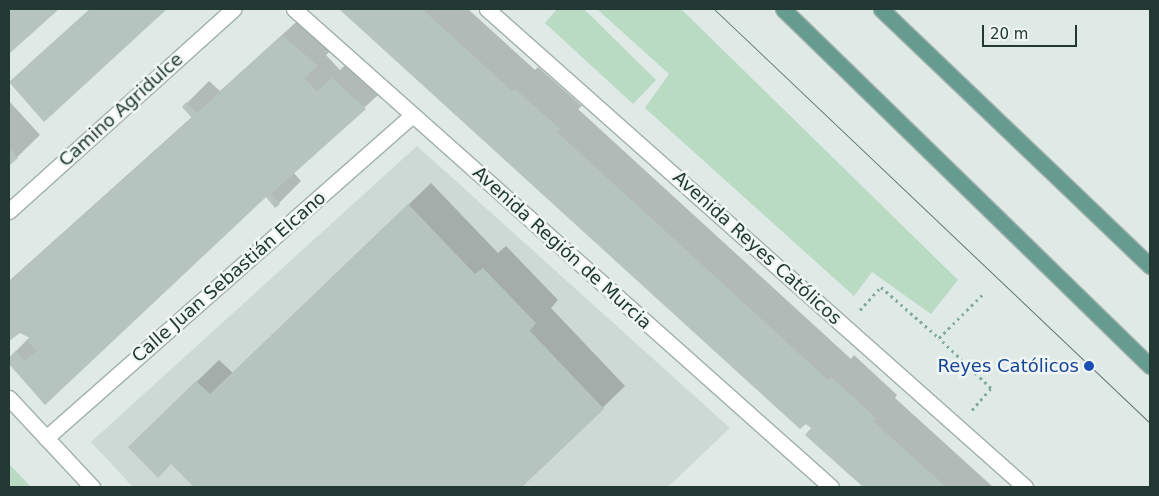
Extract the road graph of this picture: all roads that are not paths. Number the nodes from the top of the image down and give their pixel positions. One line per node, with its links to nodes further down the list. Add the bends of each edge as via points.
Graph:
1 (233, 9): 7 (street, Camino Agridulce)
2 (294, 9): 6 (street, Avenida Región de Murcia)
3 (487, 9): 14 (street, Avenida Reyes Católicos)
4 (783, 9): 9 (main road)
5 (881, 9): 8 (main road)
6 (412, 115): 11 (street, Calle Juan Sebastián Elcano); 13 (street, Avenida Región de Murcia)
7 (9, 211)
8 (1150, 266)
9 (1150, 366)
10 (9, 398): 11 (street)
11 (46, 438): 12 (street)
12 (92, 487)
13 (831, 487)
14 (1026, 487)

